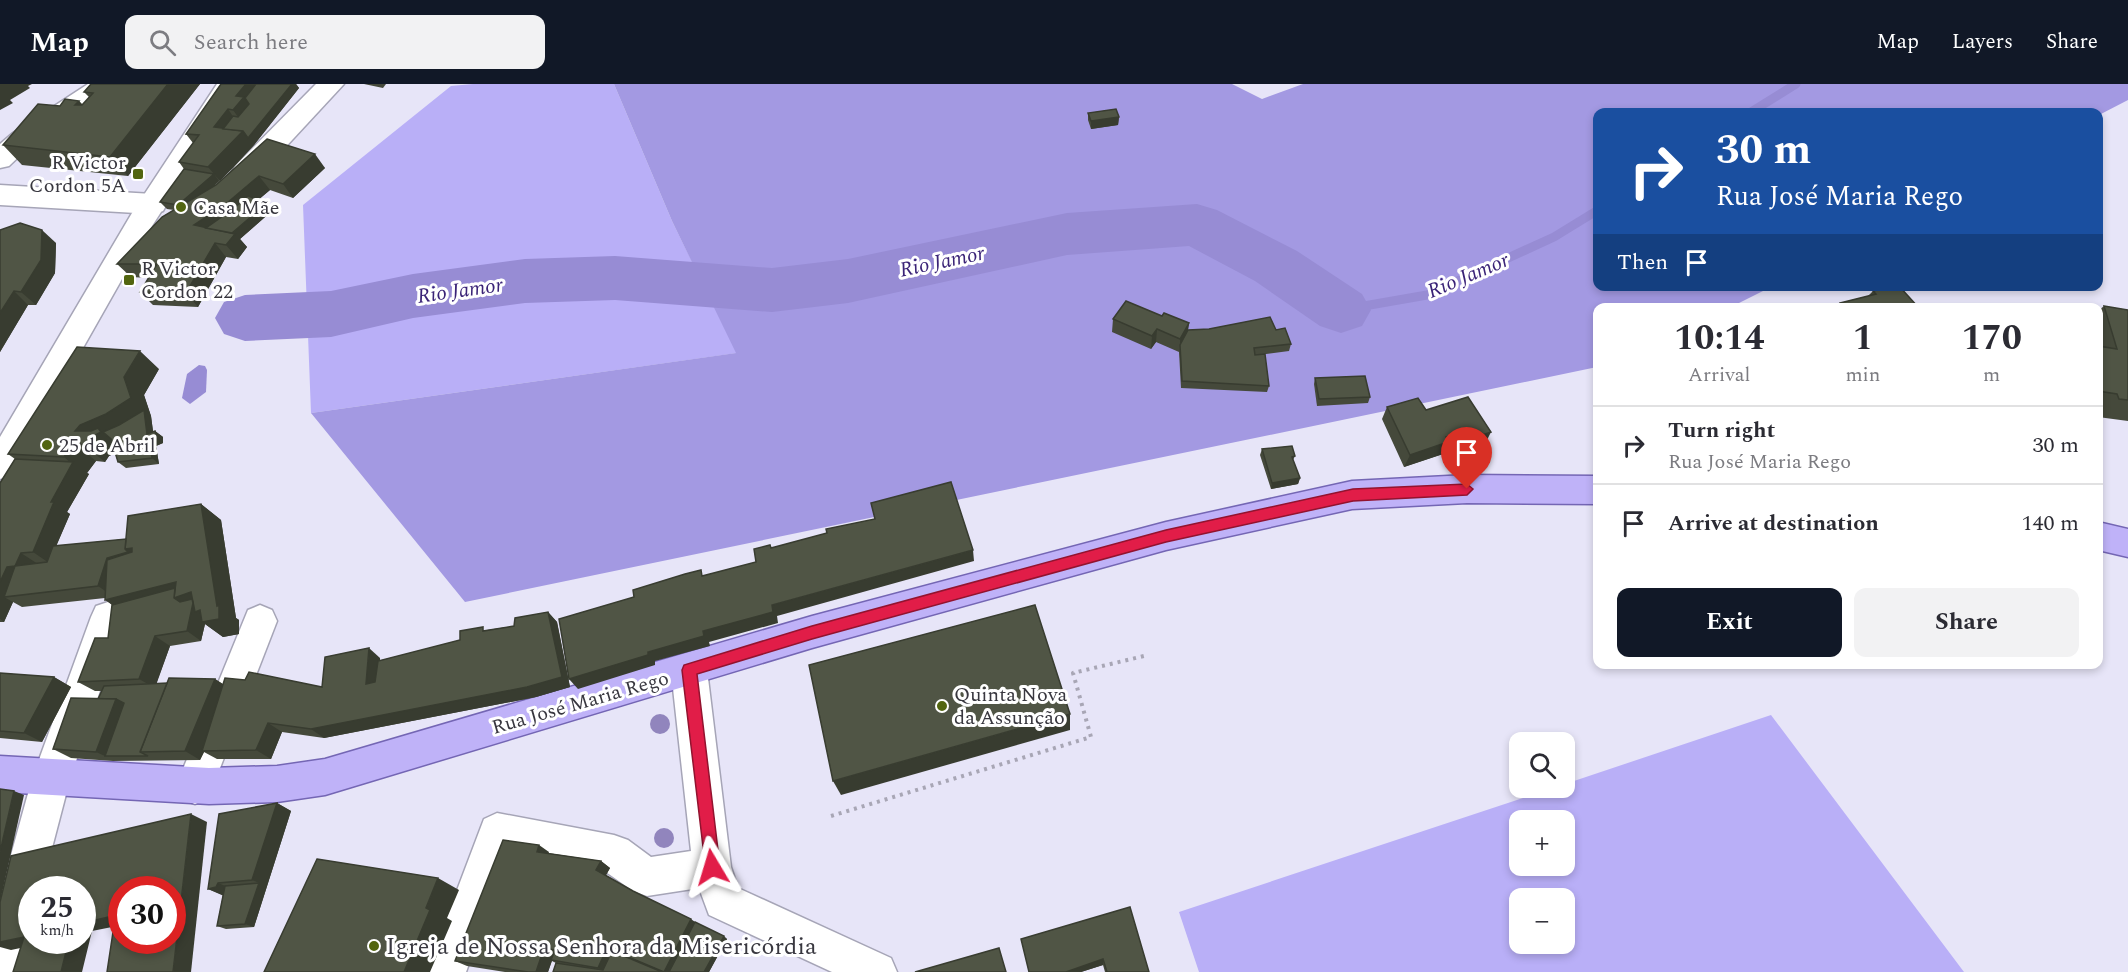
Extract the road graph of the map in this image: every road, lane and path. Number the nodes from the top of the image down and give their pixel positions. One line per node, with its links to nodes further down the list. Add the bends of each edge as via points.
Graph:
1 (106, 84): 4 (street, via 22,139)
2 (230, 84): 7 (street)
3 (331, 84): 5 (street)
4 (0, 159)
5 (227, 189)
6 (0, 195): 7 (street)
7 (156, 215): 8 (street)
8 (0, 466)
9 (1593, 490): 15 (main road, Rua José Maria Rego, via 1467,489 1333,499 1166,536 812,632)
10 (2103, 537): 11 (main road)
11 (2128, 543)
12 (108, 617): 17 (street)
13 (260, 621): 18 (street)
14 (1144, 656): 19 (path, via 1073,673 1091,738)
15 (689, 670): 18 (main road, Rua José Maria Rego, via 325,777 258,787); 20 (street)
16 (0, 774): 17 (main road, Rua José Maria Rego)
17 (51, 779): 18 (main road, Rua José Maria Rego); 21 (street)
18 (195, 786)
19 (831, 816)
20 (712, 867): 22 (street, via 647,877 614,854 497,832); 23 (street, via 723,901)
21 (0, 967)
22 (446, 972)
23 (877, 972)

